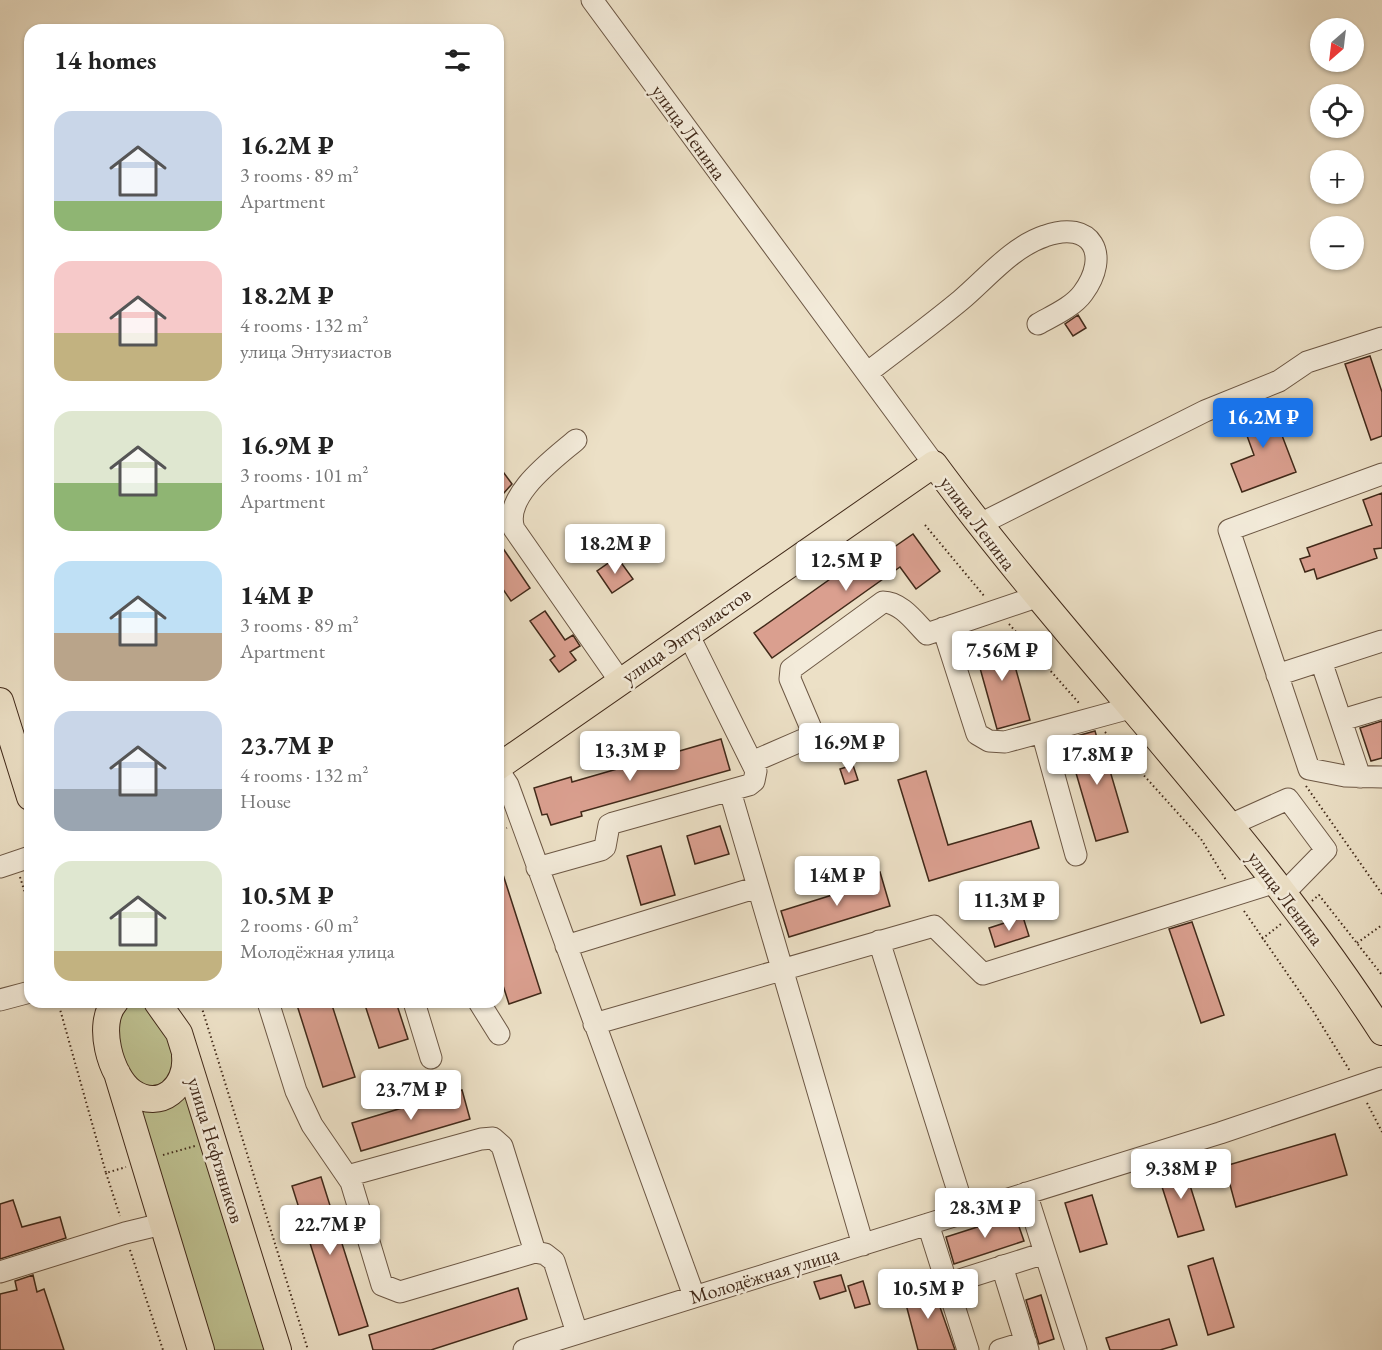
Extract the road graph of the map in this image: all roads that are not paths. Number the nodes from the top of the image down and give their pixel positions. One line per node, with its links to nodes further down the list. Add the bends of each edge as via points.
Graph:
1 (592, 0): 4 (street, улица Ленина)
2 (1038, 324): 4 (street, via 1075,301 1096,269 1095,247 1079,234 1055,233 1022,248)
3 (1382, 338): 8 (street, via 1307,362 1279,381 1205,411)
4 (867, 373): 6 (street, улица Ленина)
5 (576, 440): 15 (street, via 531,480 515,505 511,521)
6 (934, 464): 8 (main road, улица Ленина); 11 (main road, улица Энтузиастов)
7 (1382, 474): 14 (street, via 1229,531)
8 (978, 525): 9 (main road, улица Ленина)
9 (1036, 597): 10 (street); 17 (main road, улица Ленина)
10 (943, 628): 20 (street, via 977,734 990,741 1005,742); 21 (street, via 927,634 892,602 883,602 791,669 790,679 810,734)
11 (688, 634): 15 (main road, улица Энтузиастов); 21 (street)
12 (1382, 641): 13 (street)
13 (1322, 661): 14 (street); 19 (street)
14 (1277, 675): 23 (street, via 1309,768)
15 (620, 681): 22 (main road, улица Энтузиастов)
16 (0, 701): 25 (main road)
17 (1130, 708): 20 (street); 28 (main road, улица Ленина)
18 (1382, 708): 19 (street)
19 (1342, 720): 23 (street)
20 (1042, 732): 29 (street)
21 (752, 762): 27 (street, via 756,771 754,782)
22 (504, 764)
23 (1360, 777): 24 (street)
24 (1382, 777)
25 (24, 778)
26 (504, 778): 32 (street)
27 (730, 790): 32 (street, via 613,823 601,850); 33 (street)
28 (1230, 825): 34 (main road, улица Ленина); 34 (street, via 1288,799 1326,850)
29 (1076, 855)
30 (24, 859): 31 (street)
31 (0, 867)
32 (537, 868): 36 (street)
33 (758, 887): 36 (street); 37 (street)
34 (1280, 888): 35 (street, via 1235,896 983,975 934,926); 48 (main road, улица Ленина)
35 (879, 941): 37 (street); 57 (street)
36 (566, 946): 47 (street)
37 (782, 969): 47 (street); 60 (street)
38 (24, 994): 39 (street)
39 (0, 1000)
40 (96, 1008): 51 (main road, улица Нефтяников)
41 (111, 1008): 51 (main road, улица Нефтяников, via 106,1025)
42 (161, 1008): 50 (main road, улица Нефтяников)
43 (179, 1008): 50 (main road)
44 (270, 1008): 55 (street, via 296,1091 312,1125)
45 (416, 1008): 52 (street)
46 (483, 1008): 49 (street)
47 (594, 1024): 66 (street)
48 (1382, 1032)
49 (499, 1034)
50 (182, 1043): 53 (main road, улица Нефтяников, via 185,1075 177,1089 163,1098 148,1099 133,1093); 72 (main road, улица Нефтяников)
51 (108, 1046): 53 (main road, улица Нефтяников)
52 (431, 1058)
53 (117, 1073): 58 (main road, улица Нефтяников)
54 (1382, 1078): 56 (street, Молодёжная улица)
55 (347, 1176): 61 (street, via 481,1138 493,1138 502,1146); 61 (street, via 382,1285 389,1290 400,1292)
56 (1026, 1193): 57 (street, Молодёжная улица); 62 (street)
57 (965, 1213): 59 (street, Молодёжная улица)
58 (162, 1224): 64 (street); 71 (main road, улица Нефтяников)
59 (928, 1224): 60 (street, Молодёжная улица); 65 (street)
60 (863, 1245): 66 (street, Молодёжная улица)
61 (536, 1252): 67 (street, via 554,1261)
62 (1045, 1253): 63 (street); 70 (street)
63 (1002, 1266): 65 (street); 69 (street)
64 (0, 1272)
65 (947, 1284): 74 (street)
66 (694, 1296): 67 (street, Молодёжная улица)
67 (576, 1333): 68 (street, Молодёжная улица)
68 (556, 1345): 73 (street, Молодёжная улица)
69 (1027, 1346): 75 (street)
70 (1072, 1349)
71 (201, 1350)
72 (278, 1350)
73 (524, 1350)
74 (968, 1350)
75 (1000, 1350)

